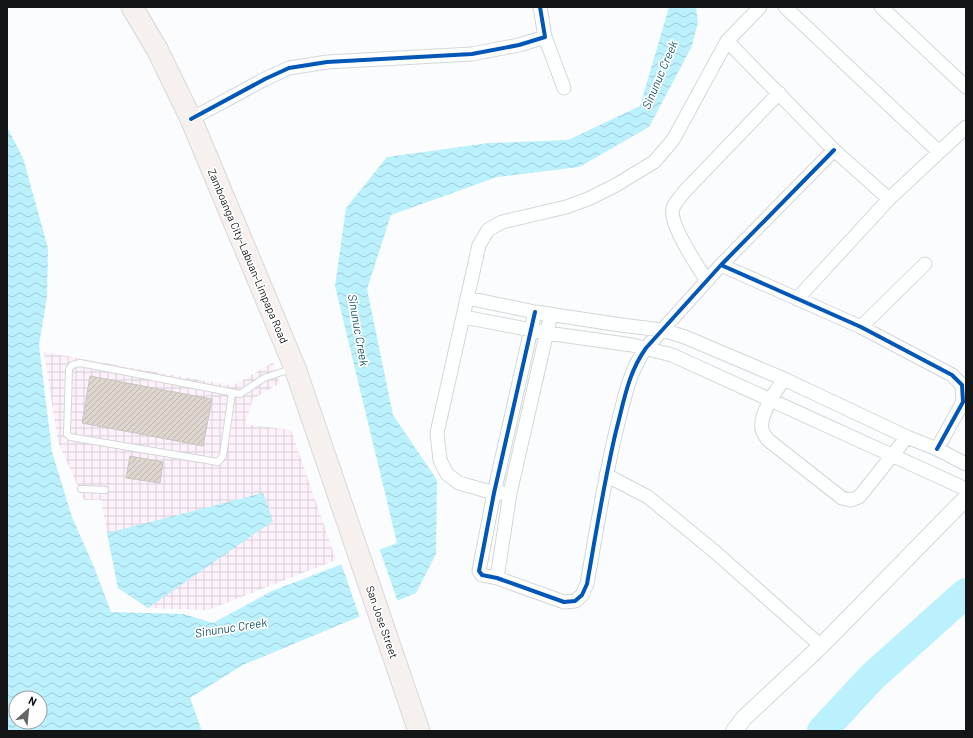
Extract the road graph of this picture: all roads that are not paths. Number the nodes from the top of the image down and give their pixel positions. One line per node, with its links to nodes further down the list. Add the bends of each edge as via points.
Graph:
1 (132, 7): 11 (main road, Zamboanga City-Labuan-Limpapa Road, via 157,49)
2 (540, 7): 6 (street)
3 (760, 7): 7 (street)
4 (785, 7): 14 (street)
5 (881, 7): 8 (street)
6 (545, 37): 9 (street); 11 (street, via 472,54 327,62 289,68)
7 (727, 41): 10 (street); 19 (street, via 673,140 654,162 588,199 566,207 502,222 488,230 479,245)
8 (966, 87)
9 (564, 88)
10 (779, 93): 13 (street); 18 (street, via 684,192 673,208 672,217 676,228)
11 (191, 119): 29 (main road, Zamboanga City-Labuan-Limpapa Road)
12 (966, 127): 14 (street)
13 (834, 150): 15 (street); 17 (street)
14 (939, 152): 15 (street)
15 (889, 199): 20 (street)
16 (925, 264): 24 (street)
17 (721, 265): 18 (street); 20 (street)
18 (707, 281): 26 (street)
19 (467, 298): 21 (street); 23 (street)
20 (797, 299): 24 (street)
21 (535, 312): 22 (street); 25 (street)
22 (551, 314): 26 (street); 27 (street)
23 (464, 317): 25 (street); 41 (street, via 437,433 440,460 447,474 459,483)
24 (861, 327): 34 (street, via 952,375 962,385 963,402)
25 (532, 330): 27 (street); 41 (street)
26 (662, 330): 28 (street); 30 (street, via 685,337)
27 (547, 333): 28 (street); 42 (street)
28 (646, 348): 32 (street, via 672,355); 37 (street, via 629,378)
29 (295, 368): 31 (lane, via 264,378 240,394); 44 (main road, Zamboanga City-Labuan-Limpapa Road)
30 (784, 379): 32 (street); 33 (street)
31 (232, 393): 31 (lane, via 80,363 72,365 69,369 67,434 70,437 218,462 223,456)
32 (771, 399): 35 (street); 35 (street, via 763,416 762,428 768,440 842,498 851,500 859,497)
33 (907, 437): 34 (street); 35 (street)
34 (937, 450): 36 (street)
35 (892, 456): 39 (street)
36 (966, 464)
37 (606, 475): 45 (street, via 587,584 576,601 564,602); 46 (street, via 648,497 714,551)
38 (81, 489): 40 (lane)
39 (966, 489)
40 (105, 490)
41 (494, 493): 42 (street); 45 (street, via 480,571 482,575)
42 (510, 493): 45 (street)
43 (966, 498): 46 (street)
44 (344, 513): 47 (main road, San Jose Street)
45 (497, 578)
46 (821, 646): 48 (street, via 744,718)
47 (419, 731)
48 (734, 731)

